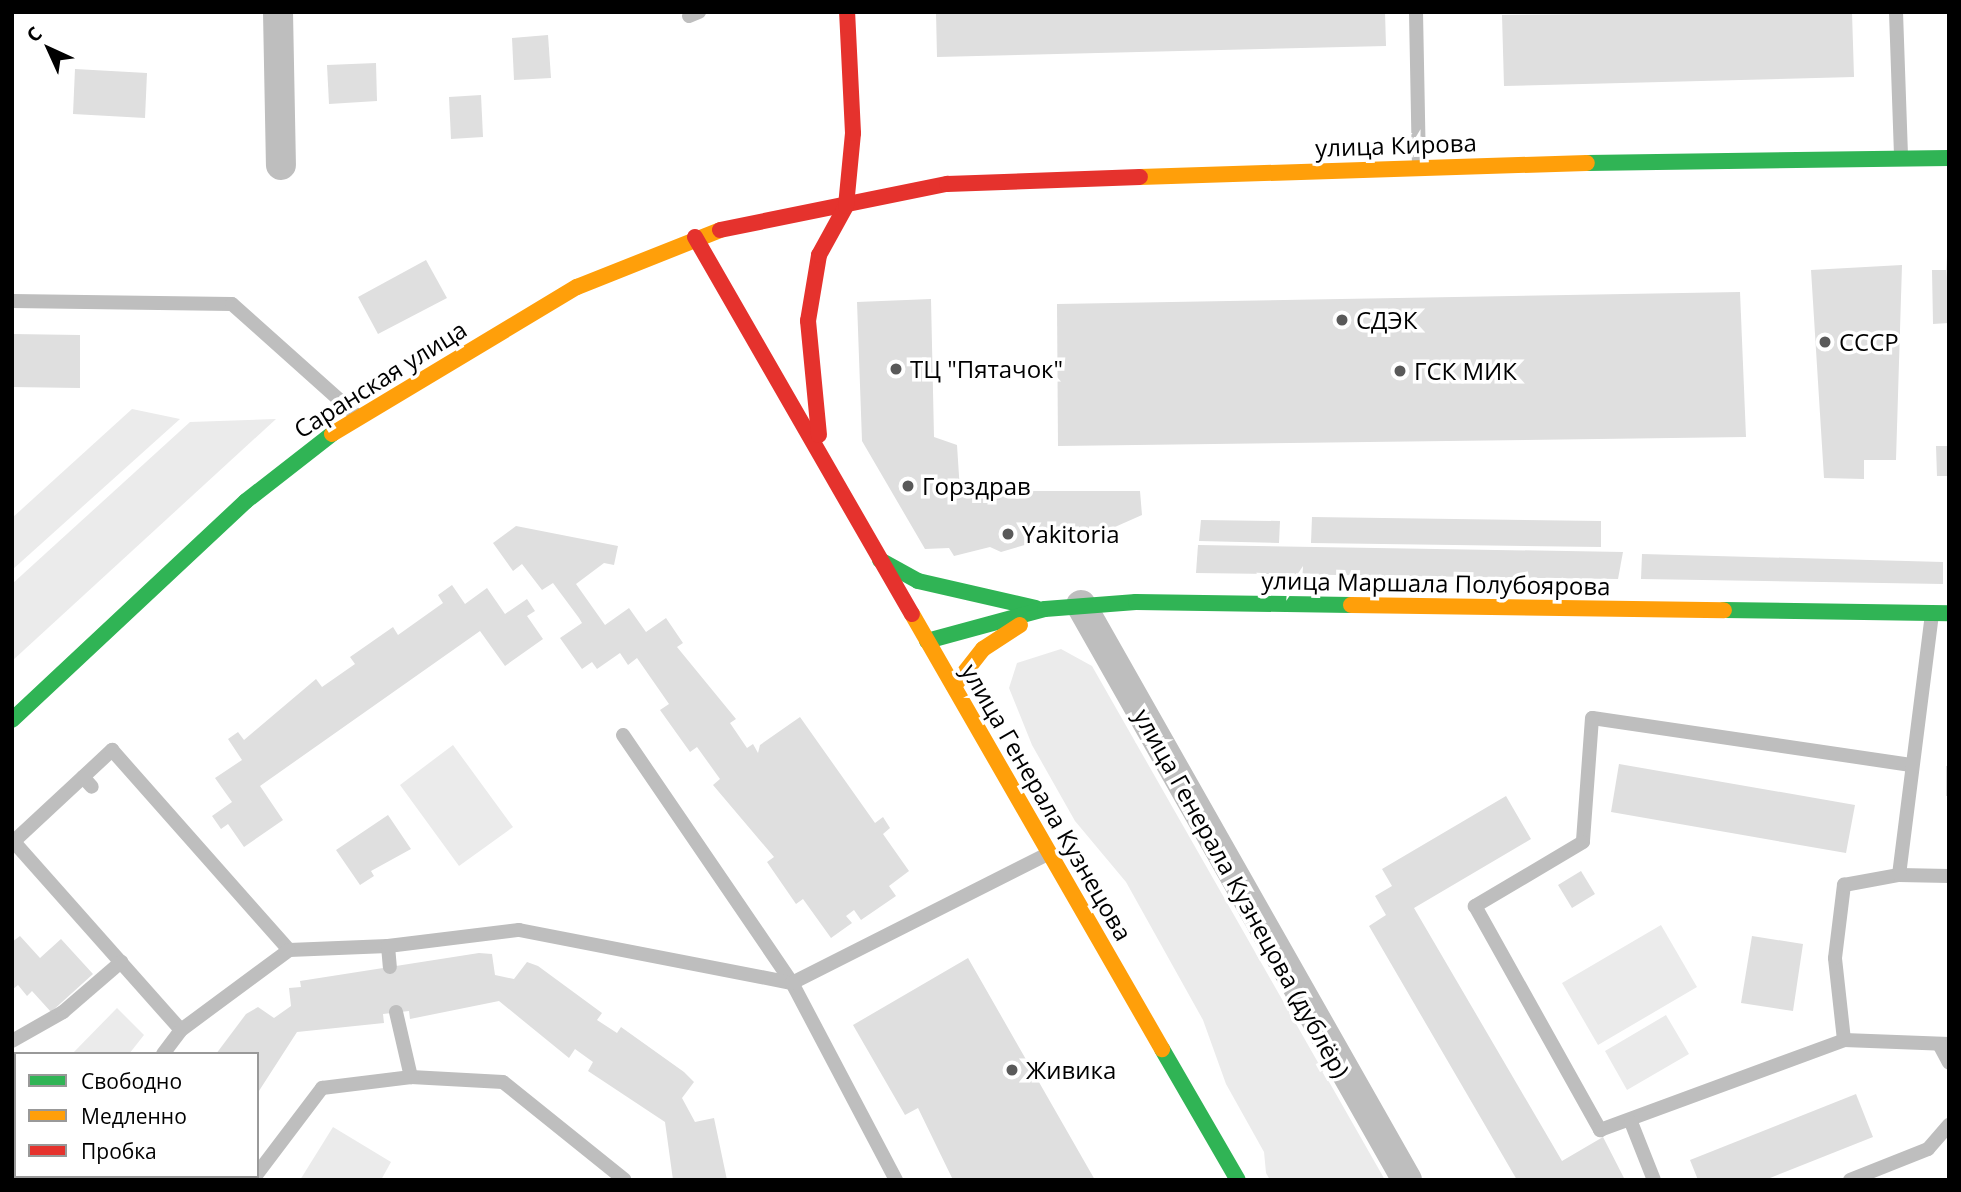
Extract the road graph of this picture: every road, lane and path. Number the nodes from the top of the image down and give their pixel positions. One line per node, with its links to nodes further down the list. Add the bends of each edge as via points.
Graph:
1 (278, 12): 7 (street)
2 (847, 12): 9 (main road, via 853,132)
3 (1416, 12): 8 (lane)
4 (1896, 12): 6 (lane)
5 (1949, 158): 6 (main road, улица Кирова)
6 (1901, 159): 8 (main road, улица Кирова)
7 (281, 165)
8 (1419, 166): 9 (main road, улица Кирова, via 947,184)
9 (846, 205): 10 (main road, Саранская улица); 13 (main road, улица Генерала Кузнецова, via 819,255 808,321)
10 (695, 237): 12 (main road, Саранская улица, via 577,287); 13 (main road, улица Генерала Кузнецова)
11 (12, 301): 12 (lane, via 232,304)
12 (357, 415): 20 (main road, Саранская улица, via 246,501)
13 (820, 445): 14 (main road, улица Генерала Кузнецова)
14 (880, 560): 16 (main road, via 918,581); 18 (main road, улица Генерала Кузнецова)
15 (1081, 605): 16 (main road, улица Маршала Полубоярова); 17 (main road, улица Маршала Полубоярова); 46 (street, улица Генерала Кузнецова (дублёр))
16 (1045, 610): 18 (main road, улица Маршала Полубоярова); 19 (main road, via 984,649)
17 (1941, 613): 22 (lane)
18 (927, 641): 19 (main road, улица Генерала Кузнецова)
19 (954, 687): 24 (main road, улица Генерала Кузнецова)
20 (12, 720)
21 (623, 735): 31 (lane)
22 (1911, 765): 25 (lane); 40 (lane, via 1592,718 1583,842 1475,906 1600,1130)
23 (13, 842): 28 (lane, via 48,819 88,782 112,750); 29 (lane)
24 (1050, 852): 31 (lane); 45 (main road, улица Генерала Кузнецова)
25 (1899, 875): 26 (lane); 34 (lane, via 1844,885 1835,958)
26 (1949, 876)
27 (388, 946): 28 (lane); 30 (lane); 31 (lane, via 519,930)
28 (289, 950): 33 (lane)
29 (121, 962): 33 (lane); 35 (lane, via 63,1012)
30 (390, 967)
31 (792, 983): 44 (lane)
32 (396, 1012): 39 (lane)
33 (181, 1030): 37 (lane)
34 (1844, 1040): 36 (lane); 40 (lane)
35 (12, 1041)
36 (1944, 1044): 38 (lane)
37 (164, 1052)
38 (1949, 1063)
39 (411, 1077): 42 (lane, via 322,1088); 43 (lane, via 503,1082)
40 (1630, 1122): 47 (lane)
41 (1949, 1125): 48 (lane, via 1928,1149)
42 (259, 1171)
43 (625, 1180)
44 (896, 1180)
45 (1238, 1180)
46 (1407, 1180)
47 (1654, 1180)
48 (1850, 1180)

